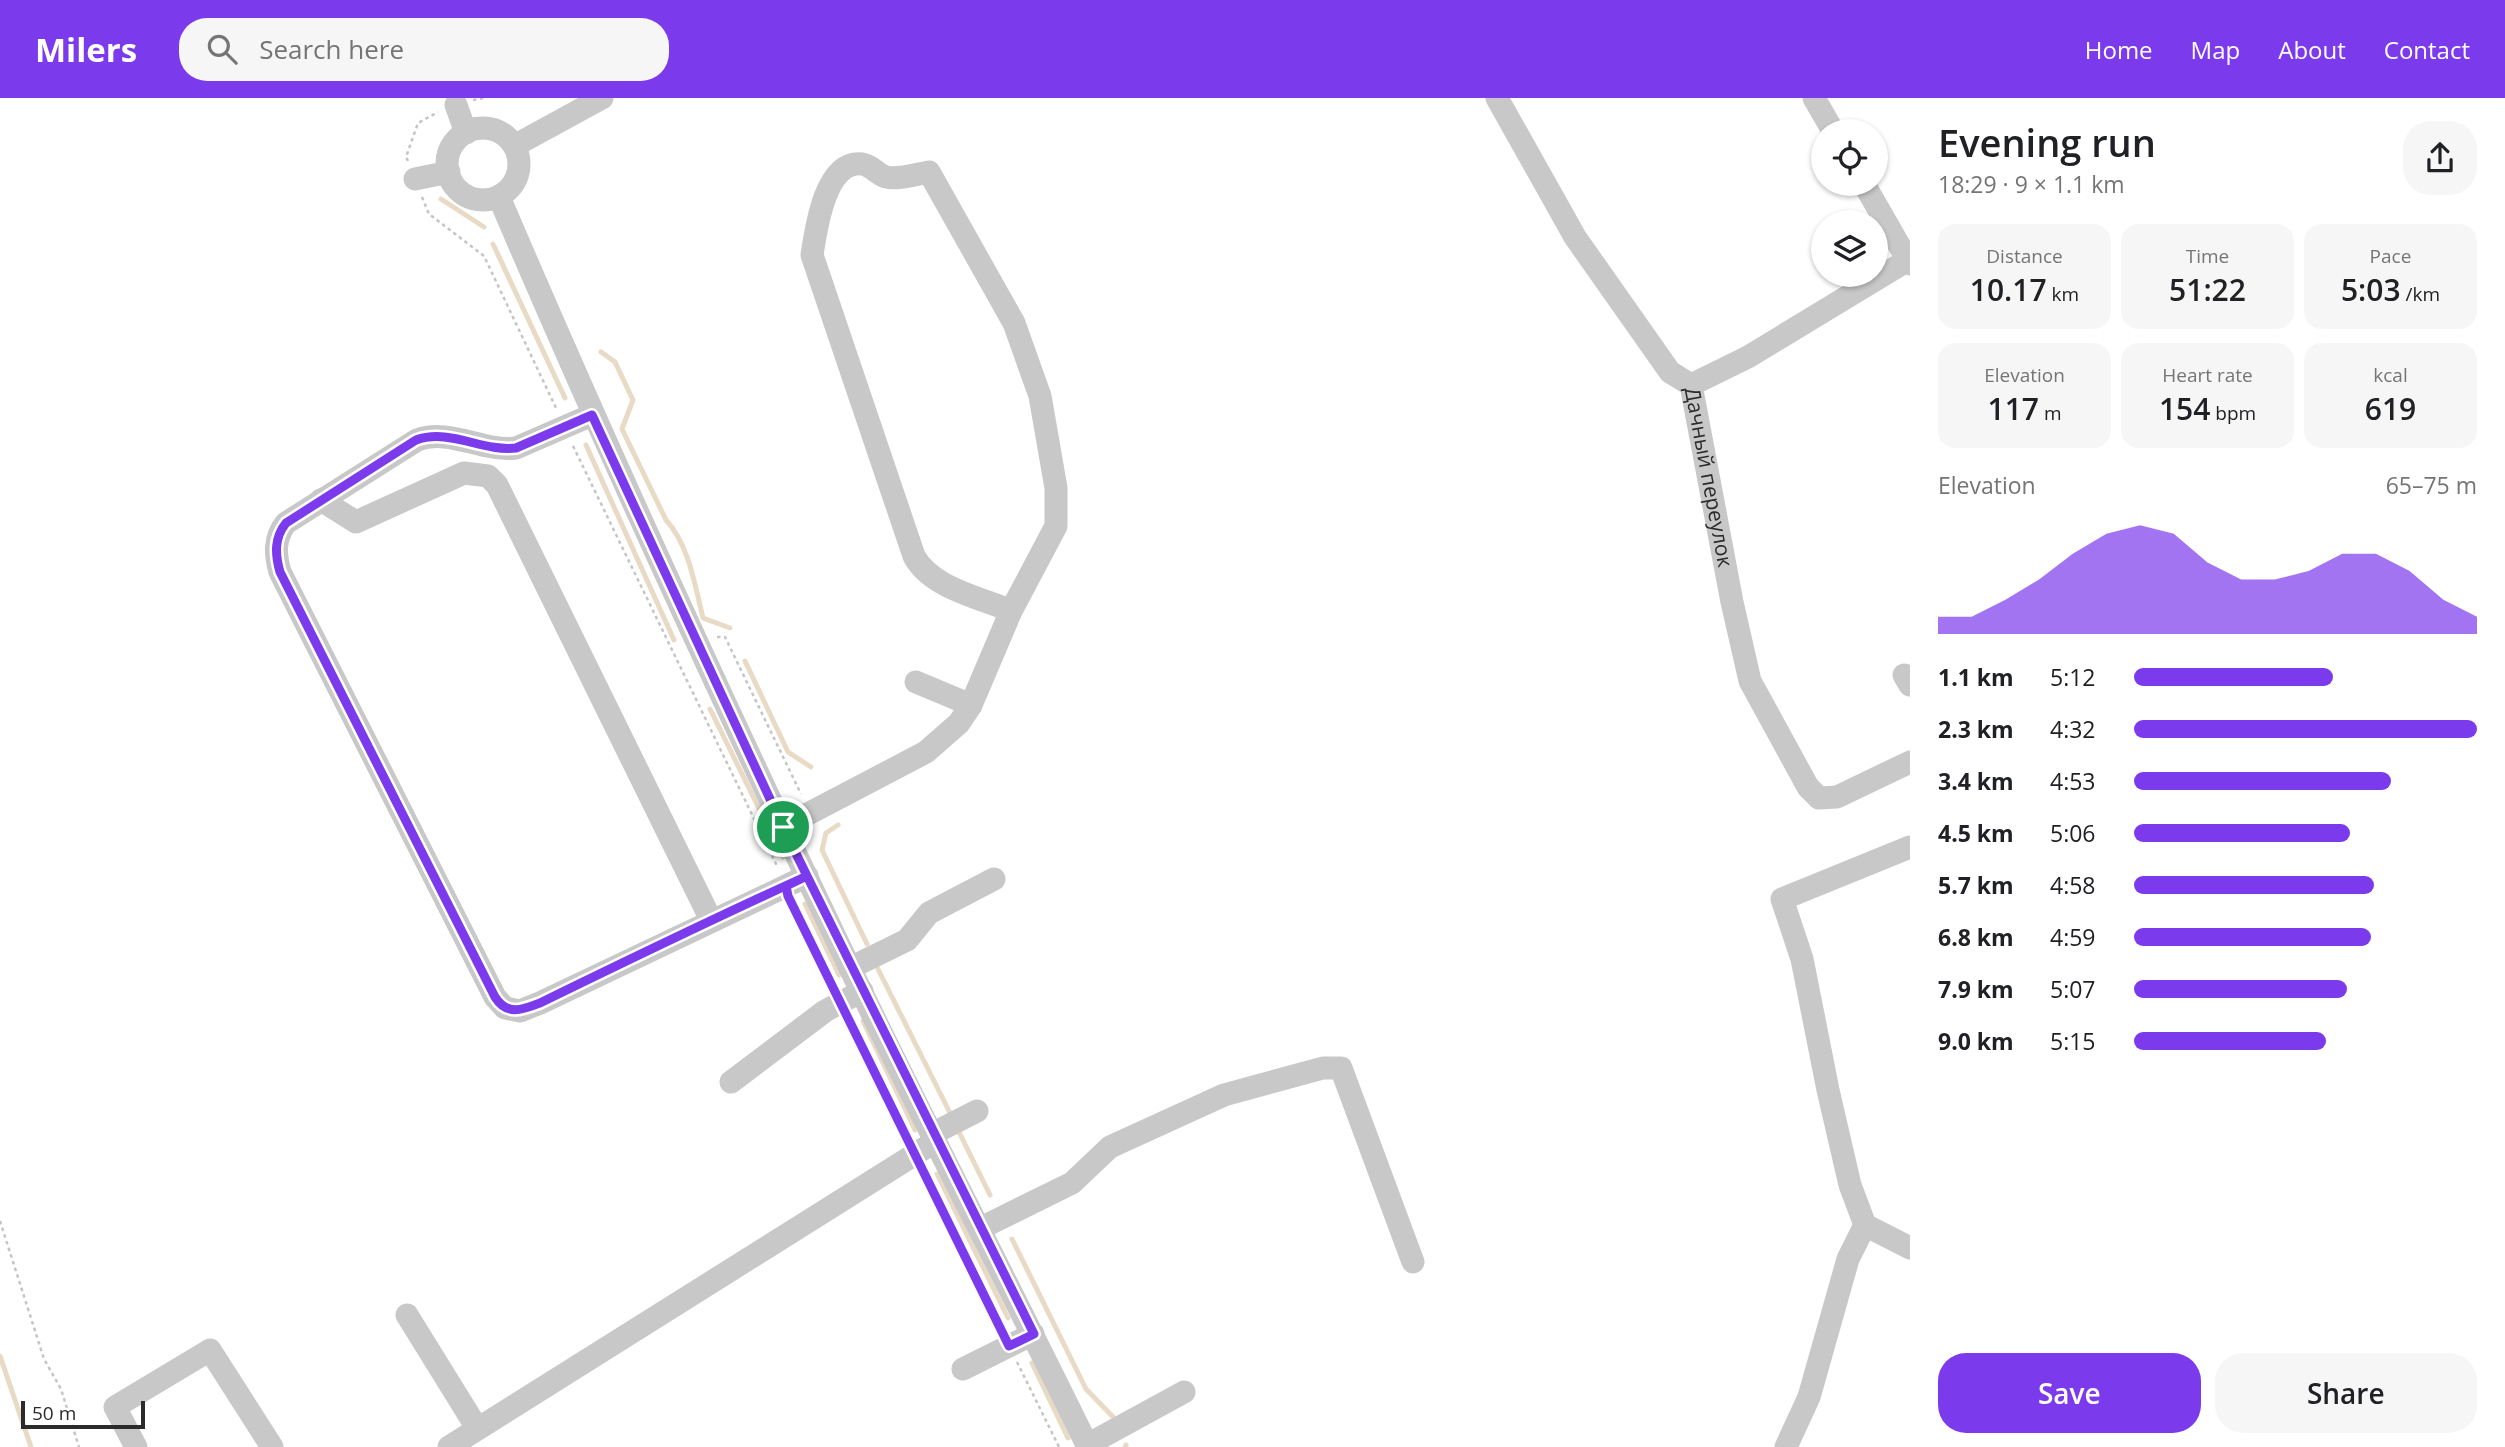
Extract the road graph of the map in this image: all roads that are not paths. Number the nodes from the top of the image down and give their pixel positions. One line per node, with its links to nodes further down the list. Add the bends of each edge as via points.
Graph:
1 (603, 98): 7 (street)
2 (1497, 98): 13 (street, Дачный переулок, via 1575,237 1670,372)
3 (1814, 98): 5 (street)
4 (456, 105): 6 (street)
5 (1826, 119)
6 (466, 133): 7 (street, via 490,129); 8 (street, via 450,151)
7 (514, 146): 11 (street, via 519,171 515,182)
8 (449, 172): 9 (street); 11 (street, via 464,195)
9 (415, 179)
10 (1871, 196): 12 (street)
11 (499, 197): 14 (street)
12 (1909, 262): 13 (street, via 1759,351)
13 (1691, 385): 19 (street, Дачный переулок, via 1750,681 1808,787 1819,798 1837,797)
14 (592, 415): 15 (street, via 516,448 426,436); 20 (street)
15 (321, 500): 24 (street, via 356,522 464,473 488,476 497,485); 24 (street, via 280,531 275,554 280,572 499,1003 520,1011)
16 (1011, 611): 16 (street, via 1056,526 1056,488 1040,396 1014,323 929,172 887,177 864,164 852,165 831,183 812,255 914,556 935,580); 18 (street)
17 (916, 682): 18 (street)
18 (971, 705): 20 (street, via 959,723 926,752)
19 (1910, 762)
20 (783, 827): 23 (street)
21 (1910, 847): 30 (street, via 1782,900 1802,959 1850,1185)
22 (994, 879): 25 (street, via 929,913 906,940)
23 (797, 881): 24 (street); 25 (street)
24 (711, 920)
25 (850, 968): 26 (street)
26 (862, 991): 27 (street); 29 (street)
27 (731, 1082)
28 (977, 1111): 29 (street)
29 (934, 1137): 31 (street); 38 (street, via 915,1155)
30 (1865, 1225): 32 (street); 43 (street, via 1847,1259 1809,1397)
31 (981, 1228): 33 (street, via 1072,1183 1110,1147 1224,1095 1324,1068 1341,1068); 35 (street)
32 (1910, 1248)
33 (1413, 1262)
34 (407, 1315): 38 (street)
35 (1034, 1334): 36 (street); 39 (street)
36 (963, 1369)
37 (1184, 1392): 39 (street)
38 (477, 1428): 42 (street)
39 (1088, 1446)
40 (136, 1447): 41 (street, via 115,1407 210,1350)
41 (272, 1447)
42 (449, 1447)
43 (1786, 1447)

